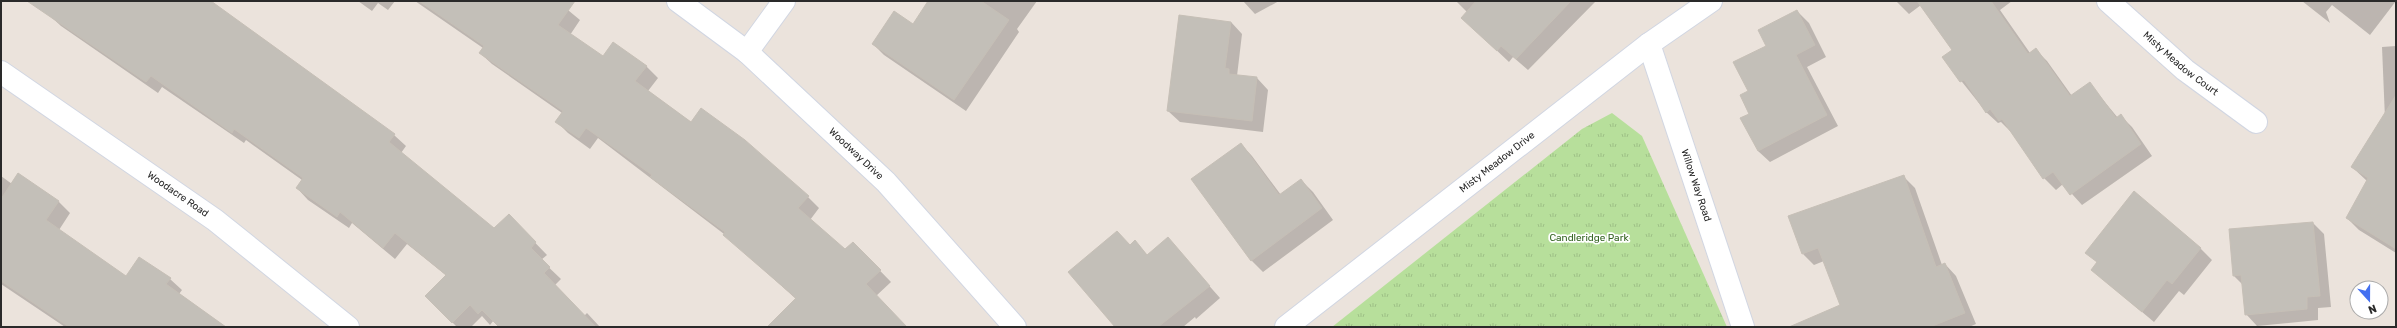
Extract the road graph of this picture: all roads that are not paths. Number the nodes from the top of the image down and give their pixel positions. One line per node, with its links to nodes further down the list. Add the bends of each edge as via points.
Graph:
1 (678, 1): 6 (street, Woodway Drive)
2 (784, 1): 6 (street)
3 (1710, 1): 5 (street, Misty Meadow Drive)
4 (2108, 1): 8 (street, Misty Meadow Court, via 2185,70)
5 (1649, 44): 11 (street, Misty Meadow Drive); 12 (street, Willow Way Road)
6 (747, 52): 10 (street, Woodway Drive, via 886,182)
7 (1, 72): 9 (street, Woodacre Road, via 215,220)
8 (2256, 122)
9 (348, 327)
10 (1015, 327)
11 (1286, 327)
12 (1743, 327)

